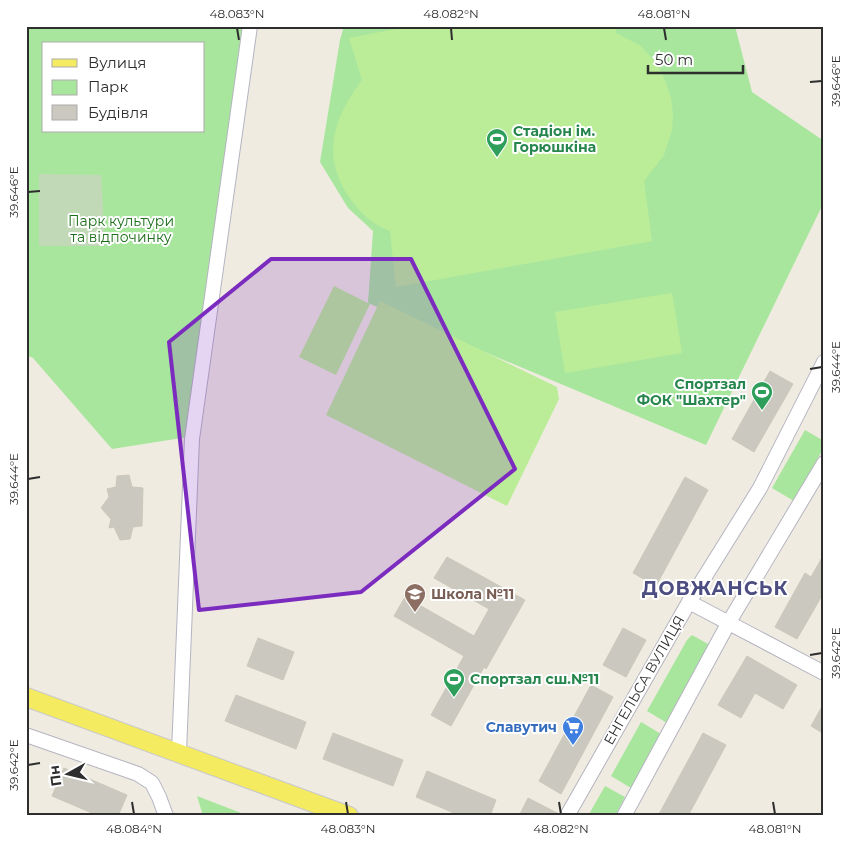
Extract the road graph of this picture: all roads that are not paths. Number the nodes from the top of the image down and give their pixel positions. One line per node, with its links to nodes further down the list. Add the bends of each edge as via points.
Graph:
1 (250, 26): 9 (street, via 192,439)
2 (824, 362): 4 (street, ЕНГЕЛЬСА ВУЛИЦЯ, via 760,488)
3 (824, 463): 5 (street)
4 (688, 602): 5 (street); 12 (street, ЕНГЕЛЬСА ВУЛИЦЯ)
5 (729, 622): 6 (street); 13 (street)
6 (824, 673)
7 (26, 697): 9 (main road)
8 (26, 735): 10 (street, via 138,774 152,783)
9 (178, 752): 11 (main road)
10 (166, 816)
11 (349, 816)
12 (566, 816)
13 (624, 816)

